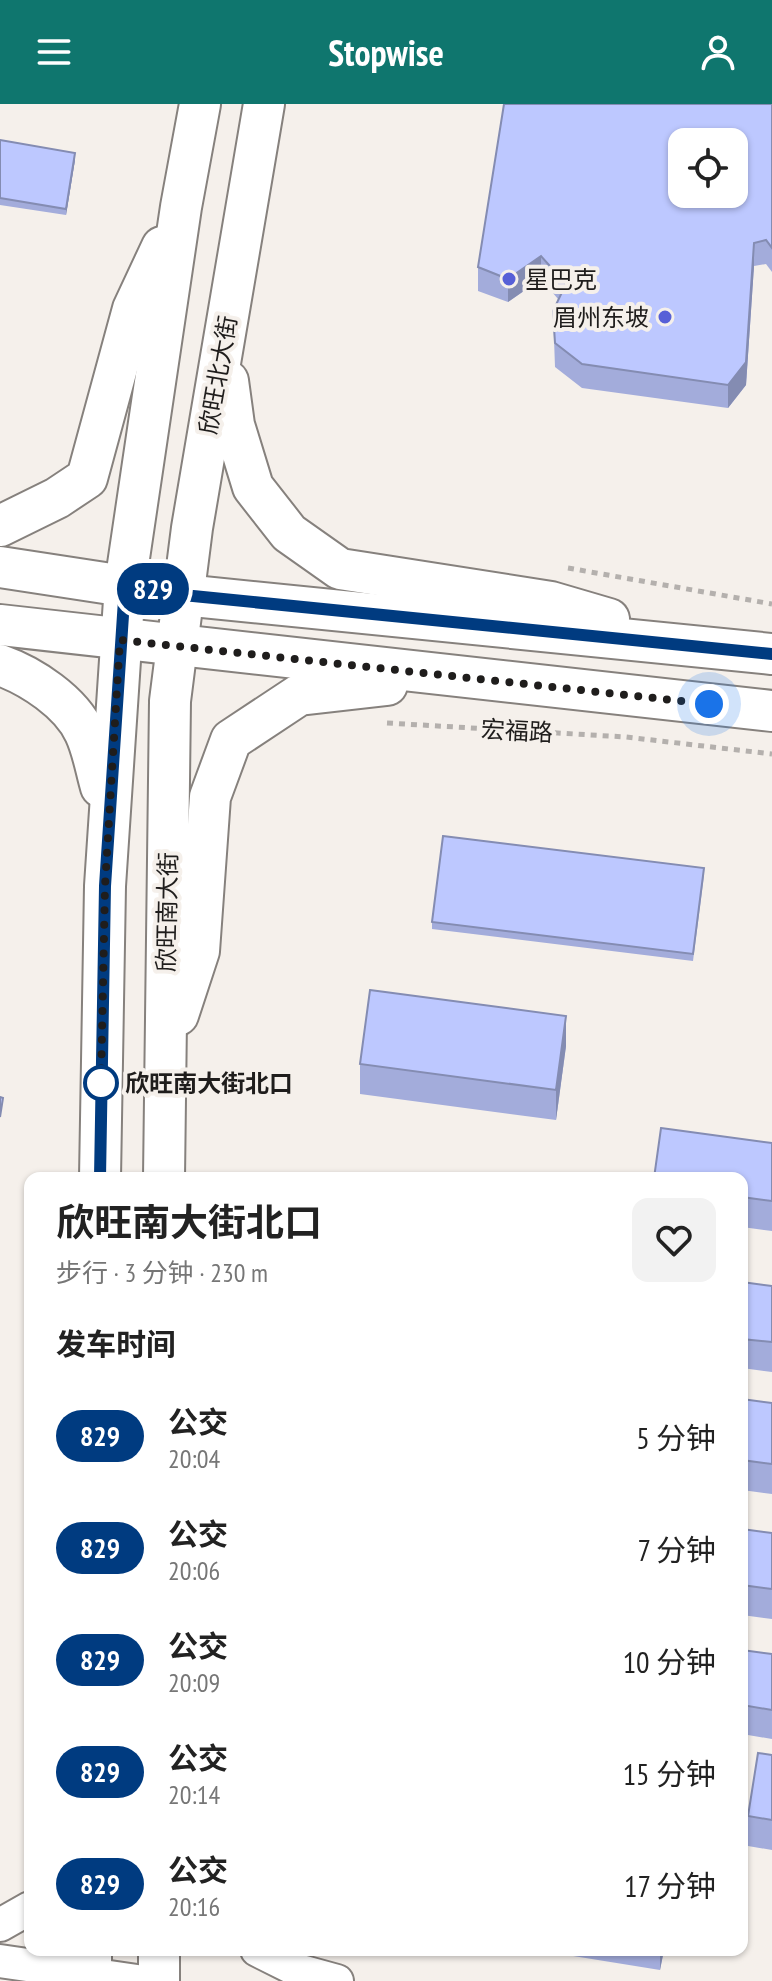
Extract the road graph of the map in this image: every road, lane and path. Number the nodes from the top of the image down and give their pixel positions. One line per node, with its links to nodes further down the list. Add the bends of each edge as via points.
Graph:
1 (200, 104): 3 (main road)
2 (264, 104): 4 (main road, 欣旺北大街)
3 (181, 207): 5 (main road, via 133,309 87,478); 7 (main road)
4 (223, 345): 8 (main road, 欣旺北大街); 12 (main road, via 234,425 253,487 289,533 340,569 551,602)
5 (0, 526)
6 (0, 567): 7 (main road)
7 (125, 585): 8 (main road); 10 (main road)
8 (183, 595): 11 (main road, 欣旺北大街); 12 (main road)
9 (0, 625): 10 (main road, 宏福路)
10 (120, 640): 11 (main road, 宏福路); 19 (main road)
11 (176, 646): 15 (main road, 宏福路); 20 (main road, 欣旺南大街, via 170,701)
12 (709, 648): 13 (main road)
13 (772, 654)
14 (0, 665): 19 (main road, via 51,693 85,732 101,789)
15 (486, 680): 16 (main road, 宏福路); 20 (main road, via 299,695 231,740 210,797 199,951)
16 (772, 711)
17 (377, 722): 18 (path, 宏福路, via 626,737)
18 (772, 754)
19 (105, 886): 21 (main road)
20 (165, 1058): 22 (main road, 欣旺南大街)
21 (100, 1172)
22 (164, 1172)
23 (24, 1911): 24 (street)
24 (0, 1925)
25 (159, 1956): 30 (main road)
26 (269, 1956): 31 (street)
27 (0, 1961): 28 (street)
28 (91, 1968): 29 (street)
29 (137, 1981)
30 (159, 1981)
31 (337, 1981)

